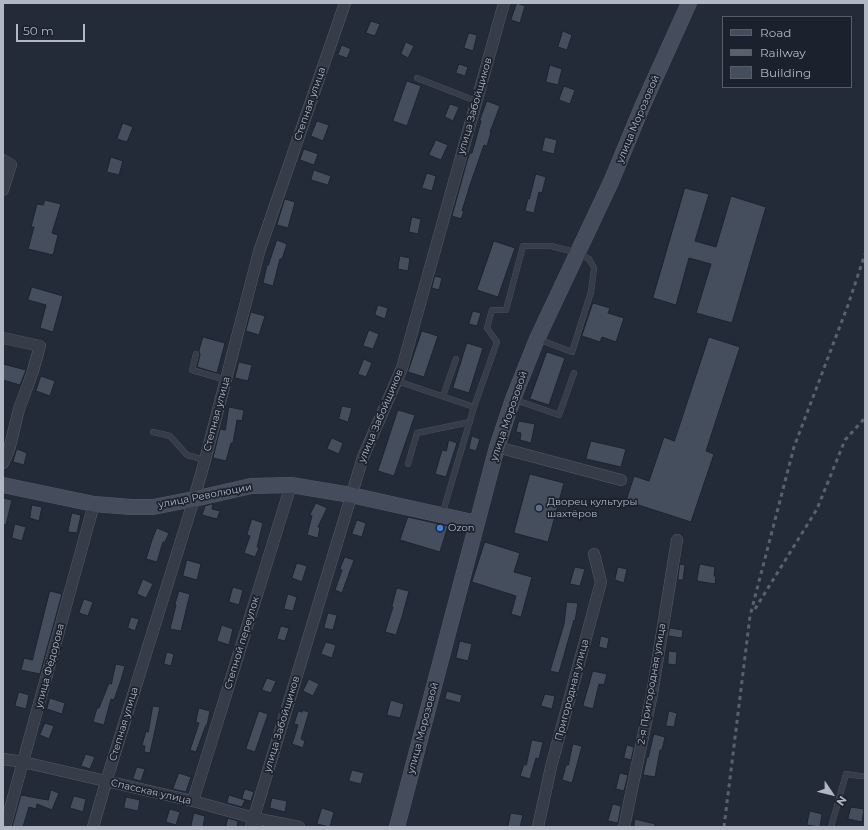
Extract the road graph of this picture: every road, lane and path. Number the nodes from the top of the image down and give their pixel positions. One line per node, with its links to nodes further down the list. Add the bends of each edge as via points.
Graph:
1 (345, 3): 14 (street, Степная улица, via 260,252)
2 (504, 3): 5 (street, улица Забойщиков)
3 (689, 3): 8 (main road, улица Морозовой)
4 (417, 78): 5 (lane)
5 (476, 101): 15 (street, улица Забойщиков)
6 (7, 162): 7 (street)
7 (3, 190)
8 (578, 253): 10 (main road, улица Морозовой); 10 (lane, via 589,259 594,268 591,292 572,352); 18 (lane, via 551,246 523,246 506,310 492,310 487,328 497,342)
9 (3, 338): 23 (street, via 40,346)
10 (537, 339): 17 (main road, улица Морозовой)
11 (196, 354): 14 (lane, via 192,370)
12 (456, 358): 16 (lane)
13 (574, 373): 17 (lane, via 559,415)
14 (226, 380): 22 (street, Степная улица)
15 (397, 381): 16 (lane); 28 (street, улица Забойщиков, via 363,457)
16 (443, 396): 18 (lane)
17 (512, 399): 21 (main road, улица Морозовой)
18 (474, 407): 19 (lane)
19 (470, 422): 24 (lane, via 417,433); 31 (lane)
20 (153, 432): 22 (lane, via 170,436 188,455)
21 (498, 447): 25 (street); 32 (main road, улица Морозовой)
22 (205, 460): 29 (street, Степная улица)
23 (3, 463)
24 (408, 464)
25 (621, 480)
26 (3, 485): 30 (main road, улица Революции)
27 (291, 485): 28 (main road, улица Революции); 29 (main road, улица Революции, via 251,486); 39 (street, Степной переулок)
28 (351, 495): 31 (main road, улица Революции); 40 (street, улица Забойщиков)
29 (194, 499): 30 (main road, улица Революции, via 152,507); 38 (street, Степная улица)
30 (94, 504): 36 (street, улица Фёдорова)
31 (442, 515): 32 (main road, улица Революции)
32 (477, 523): 44 (main road, улица Морозовой)
33 (677, 540): 46 (street, 2-я Пригородная улица, via 652,694)
34 (594, 554): 45 (street, Пригородная улица, via 601,582 551,767)
35 (3, 759): 36 (street, Спасская улица)
36 (23, 762): 38 (street, Спасская улица); 41 (street, улица Фёдорова)
37 (865, 776): 47 (lane, via 846,774)
38 (106, 782): 39 (street, Спасская улица); 42 (street, Степная улица)
39 (193, 802): 40 (street, Спасская улица)
40 (253, 822): 43 (street, Спасская улица)
41 (5, 827)
42 (93, 827)
43 (299, 827)
44 (397, 827)
45 (538, 827)
46 (624, 827)
47 (831, 827)

